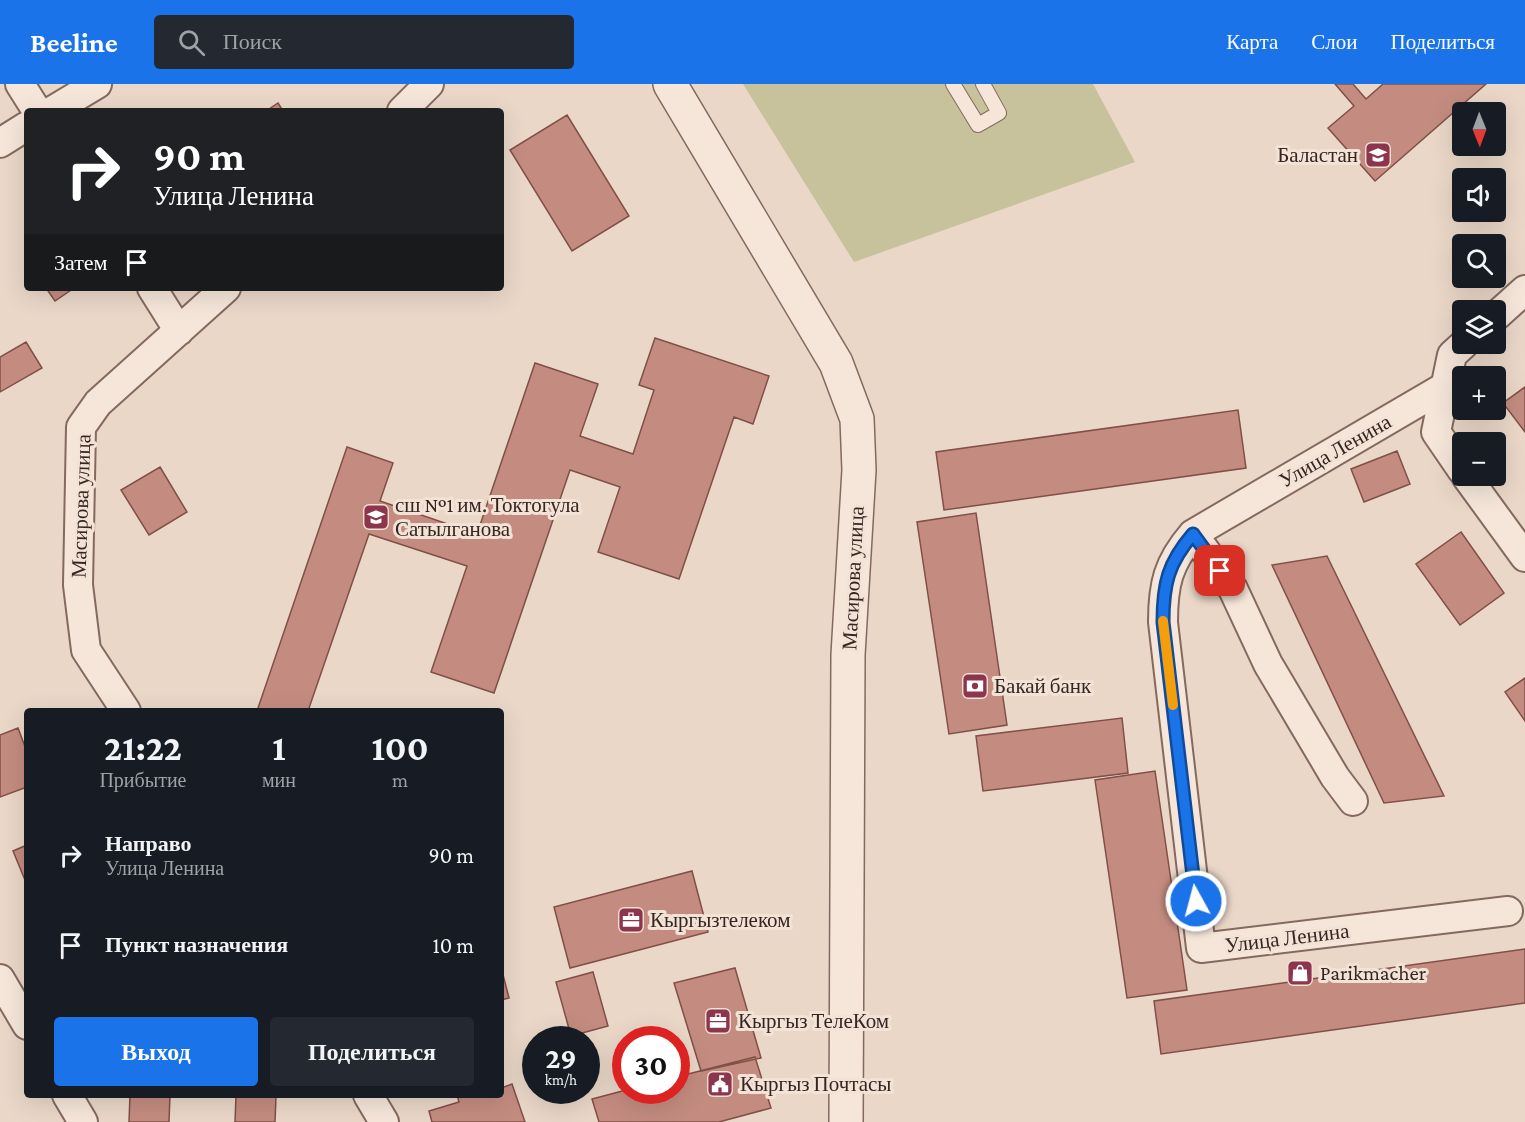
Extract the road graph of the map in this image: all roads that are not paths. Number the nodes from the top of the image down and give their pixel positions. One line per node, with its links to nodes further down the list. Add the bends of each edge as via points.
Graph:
1 (20, 84): 7 (street)
2 (97, 84): 8 (street)
3 (429, 84): 9 (street)
4 (670, 84): 32 (street, Масирова улица, via 836,363 856,419 859,470 848,655)
5 (952, 84): 6 (lane, via 978,125 999,113)
6 (982, 84)
7 (35, 108)
8 (57, 108)
9 (405, 108)
10 (24, 128): 11 (street)
11 (0, 143)
12 (1525, 290): 15 (street)
13 (154, 291): 16 (street)
14 (223, 291): 16 (street, Масирова улица)
15 (1506, 307)
16 (179, 331): 23 (street, Масирова улица, via 98,403 81,427 78,585 86,650)
17 (1453, 354): 18 (street)
18 (1446, 386): 19 (street, via 1436,432); 21 (street, Улица Ленина)
19 (1452, 455)
20 (1474, 486): 22 (street)
21 (1193, 534): 24 (street, via 1233,589 1268,664); 25 (street, Улица Ленина, via 1167,574 1163,622 1201,948)
22 (1522, 546)
23 (124, 708)
24 (1353, 801)
25 (1508, 911)
26 (0, 979): 27 (street)
27 (24, 1021)
28 (69, 1098): 30 (street)
29 (370, 1098): 31 (street)
30 (83, 1122)
31 (384, 1122)
32 (846, 1122)

